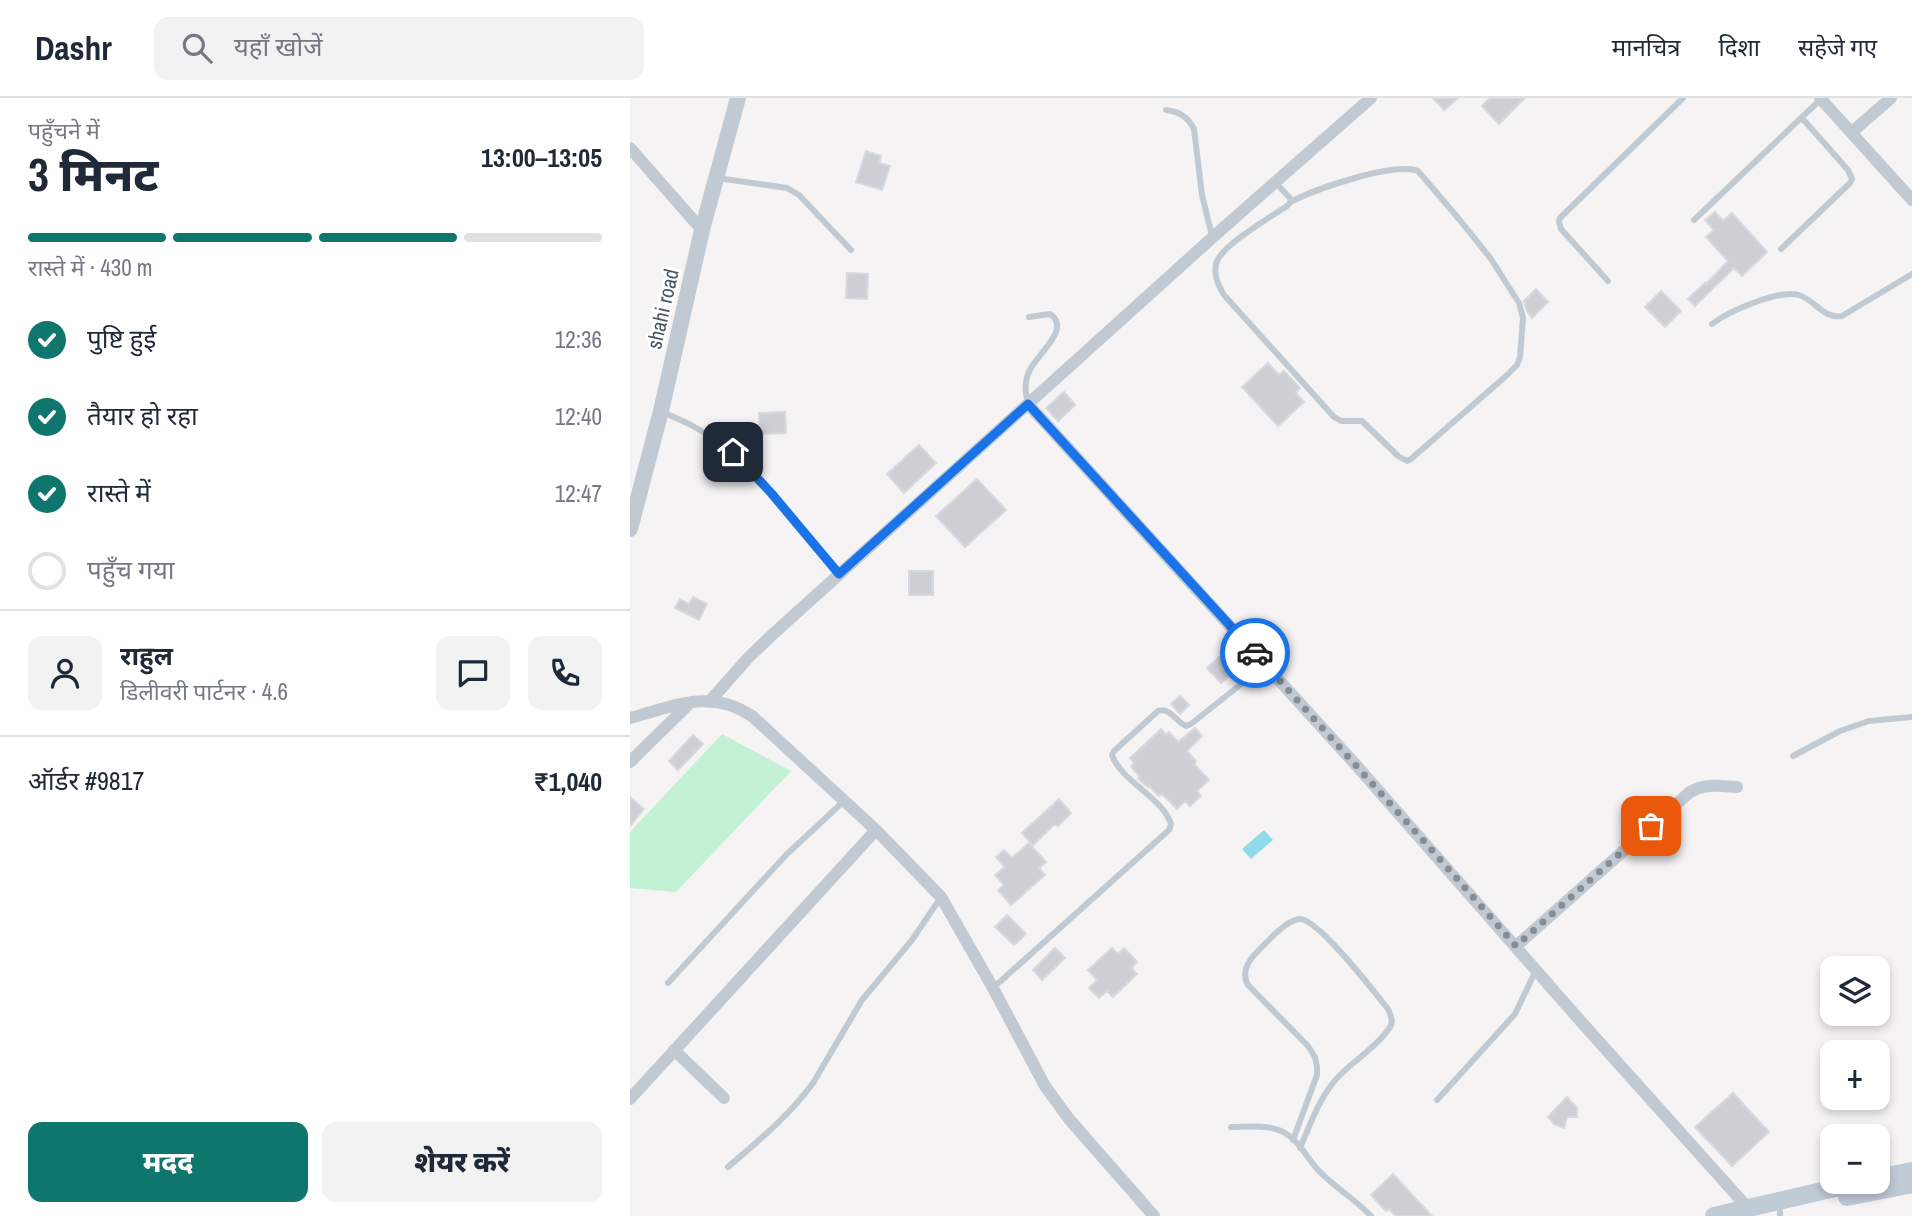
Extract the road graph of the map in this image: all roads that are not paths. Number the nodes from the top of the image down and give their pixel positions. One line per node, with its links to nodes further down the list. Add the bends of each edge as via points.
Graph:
1 (738, 98): 10 (street, shahi road)
2 (1371, 98): 11 (street)
3 (1684, 98): 20 (lane, via 1560,218 1561,229)
4 (1891, 98): 8 (street)
5 (1821, 99): 7 (lane); 8 (street)
6 (1167, 110): 16 (lane, via 1184,115 1194,129 1202,195)
7 (1802, 118): 14 (lane); 17 (lane, via 1852,179)
8 (1852, 132): 12 (street)
9 (630, 149): 15 (street)
10 (716, 178): 15 (street, shahi road); 18 (lane, via 787,188)
11 (1275, 183): 13 (lane); 16 (street)
12 (1912, 200)
13 (1291, 202): 13 (lane, via 1345,180 1388,171 1418,171 1491,259 1520,303 1523,330 1517,365 1407,461 1362,421 1334,417 1218,285 1220,255)
14 (1694, 220)
15 (702, 230): 24 (street, shahi road)
16 (1213, 237): 23 (street)
17 (1781, 248)
18 (851, 250)
19 (1912, 274): 22 (lane, via 1842,316 1829,316 1791,293 1745,306)
20 (1608, 281)
21 (1029, 317): 23 (lane, via 1050,314 1058,327 1030,369 1024,390)
22 (1712, 324)
23 (1028, 404): 26 (street); 27 (street)
24 (661, 411): 25 (street, shahi road); 26 (lane, via 733,452)
25 (630, 529)
26 (839, 574): 28 (street, via 748,658)
27 (1265, 664): 38 (street); 41 (lane, via 1191,724 1182,724 1164,709 1158,711 1114,751 1117,765 1169,819 1169,830)
28 (710, 701): 29 (street); 35 (street, via 752,716)
29 (691, 702): 31 (street); 33 (street)
30 (1912, 717): 32 (lane, via 1869,721)
31 (630, 718)
32 (1793, 756)
33 (630, 762)
34 (1737, 787): 38 (street, via 1707,785 1690,792)
35 (844, 801): 36 (street); 40 (lane, via 787,854)
36 (876, 830): 37 (street); 42 (street)
37 (941, 897): 41 (street); 49 (lane, via 862,1000 804,1096)
38 (1516, 946): 39 (street)
39 (1536, 970): 45 (lane, via 1515,1014); 54 (street)
40 (668, 983)
41 (993, 988): 55 (street, via 1057,1104)
42 (674, 1050): 43 (street); 44 (street)
43 (724, 1098)
44 (630, 1099)
45 (1437, 1100)
46 (1231, 1127): 47 (lane, via 1276,1129)
47 (1293, 1140): 48 (lane); 48 (lane, via 1315,1082 1315,1057 1245,979 1253,956 1299,919 1308,920 1330,941 1392,1016 1385,1034 1331,1086)
48 (1300, 1148): 56 (lane)
49 (728, 1167)
50 (1912, 1171): 51 (main road)
51 (1890, 1176)
52 (1912, 1184): 54 (main road)
53 (1826, 1194): 54 (main road)
54 (1768, 1213): 57 (main road)
55 (1154, 1216)
56 (1371, 1216)
57 (1714, 1216)

